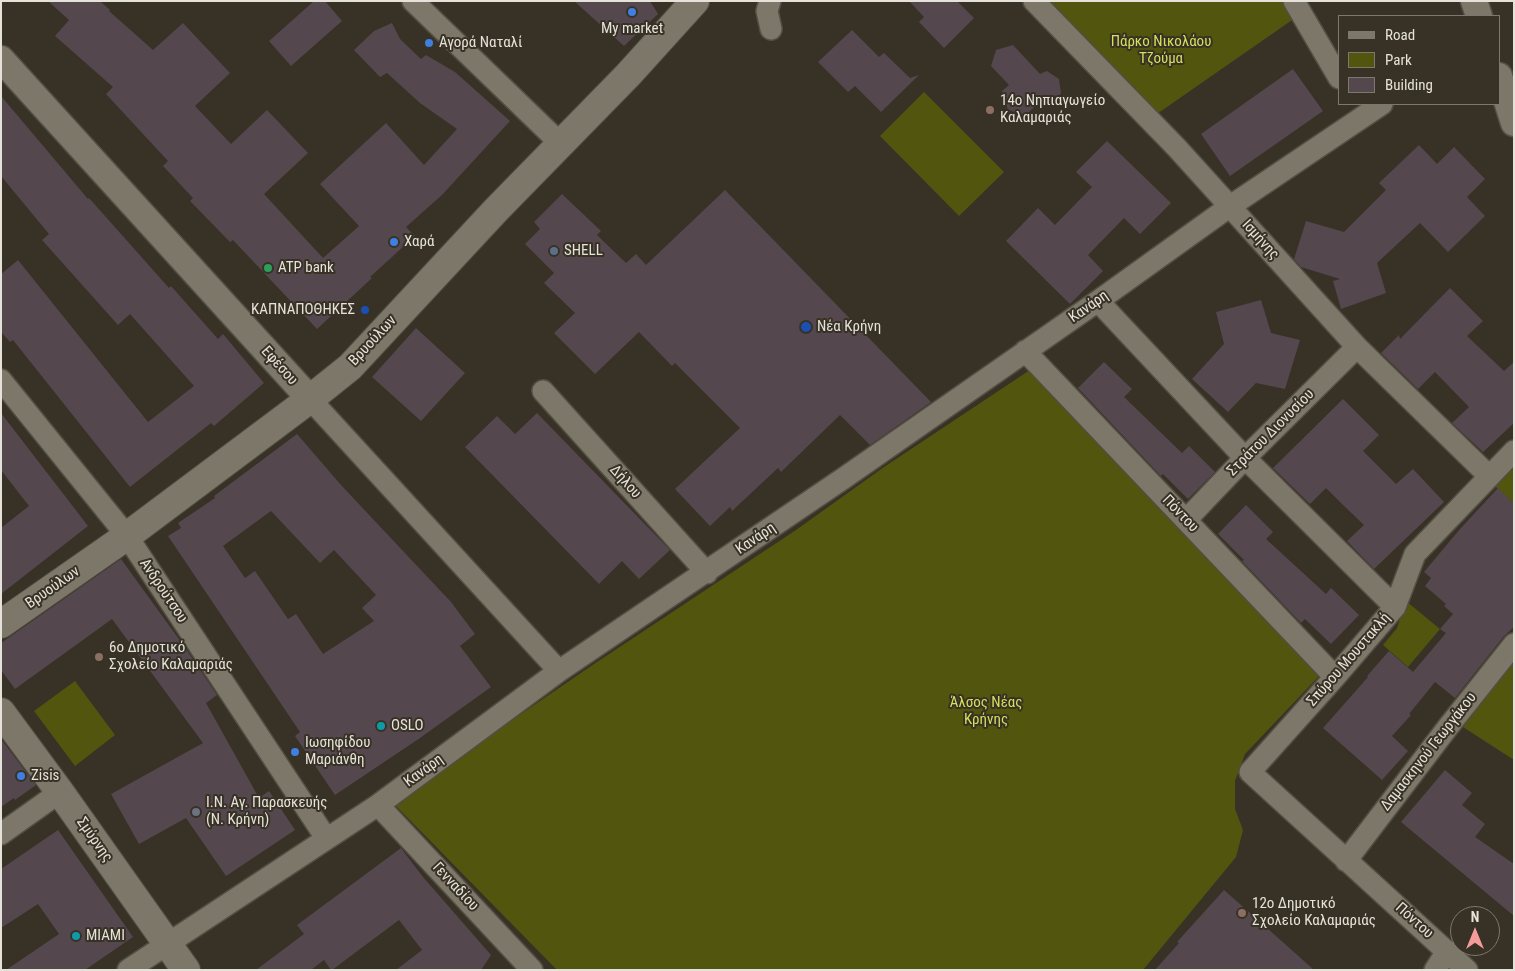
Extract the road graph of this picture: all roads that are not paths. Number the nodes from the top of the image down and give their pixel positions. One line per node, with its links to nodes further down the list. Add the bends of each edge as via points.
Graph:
1 (413, 1): 15 (street)
2 (695, 1): 15 (main road, Βρυούλων)
3 (770, 1): 8 (street, via 767,11)
4 (1034, 1): 16 (street, Ισμήνης, via 1177,148)
5 (1294, 1): 10 (street)
6 (1474, 1): 7 (street)
7 (1479, 15)
8 (771, 29)
9 (1, 59): 22 (street, Εφέσου)
10 (1338, 76)
11 (1500, 79): 14 (street)
12 (1379, 105): 13 (street, Κανάρη)
13 (1358, 111): 16 (street, Κανάρη)
14 (1514, 123)
15 (561, 144): 22 (main road, Βρυούλων, via 350,367)
16 (1229, 207): 17 (street, Κανάρη); 18 (street, Ισμήνης)
17 (1098, 301): 19 (street, Κανάρη); 24 (street)
18 (1358, 347): 24 (street, Στράτου Διονυσίου); 25 (street, Ισμήνης)
19 (1024, 352): 26 (street, Πόντου); 28 (street, Κανάρη)
20 (1, 380): 27 (street, Ανδρούτσου)
21 (543, 391): 28 (street, Δήλου)
22 (310, 399): 27 (main road, Βρυούλων); 32 (street, Εφέσου)
23 (1514, 451): 25 (street, Σπύρου Μουστακλή)
24 (1245, 458): 26 (street, Στράτου Διονυσίου); 29 (street)
25 (1489, 476): 29 (street, Σπύρου Μουστακλή, via 1415,554)
26 (1186, 520): 33 (street, Πόντου)
27 (126, 536): 30 (main road, Βρυούλων); 39 (street, Ανδρούτσου)
28 (706, 573): 32 (street, Κανάρη)
29 (1395, 607): 33 (street, Σπύρου Μουστακλή)
30 (1, 624)
31 (1514, 644): 40 (street, Δαμασκηνού Γεωργάκου)
32 (559, 671): 37 (street, Κανάρη)
33 (1335, 677): 35 (street, Σπύρου Μουστακλή)
34 (1, 712): 36 (main road, Σμύρνης)
35 (1250, 772): 40 (street, Πόντου)
36 (60, 792): 38 (street); 41 (main road, Σμύρνης)
37 (378, 804): 39 (street, Κανάρη); 43 (street, Γενναδίου)
38 (1, 834)
39 (326, 838): 41 (street, Κανάρη)
40 (1346, 861): 42 (street, Πόντου)
41 (168, 943): 44 (street, Κανάρη); 45 (main road, Σμύρνης)
42 (1447, 951): 46 (street); 47 (street, Πόντου)
43 (521, 966)
44 (128, 970)
45 (186, 970)
46 (1435, 970)
47 (1467, 970)

